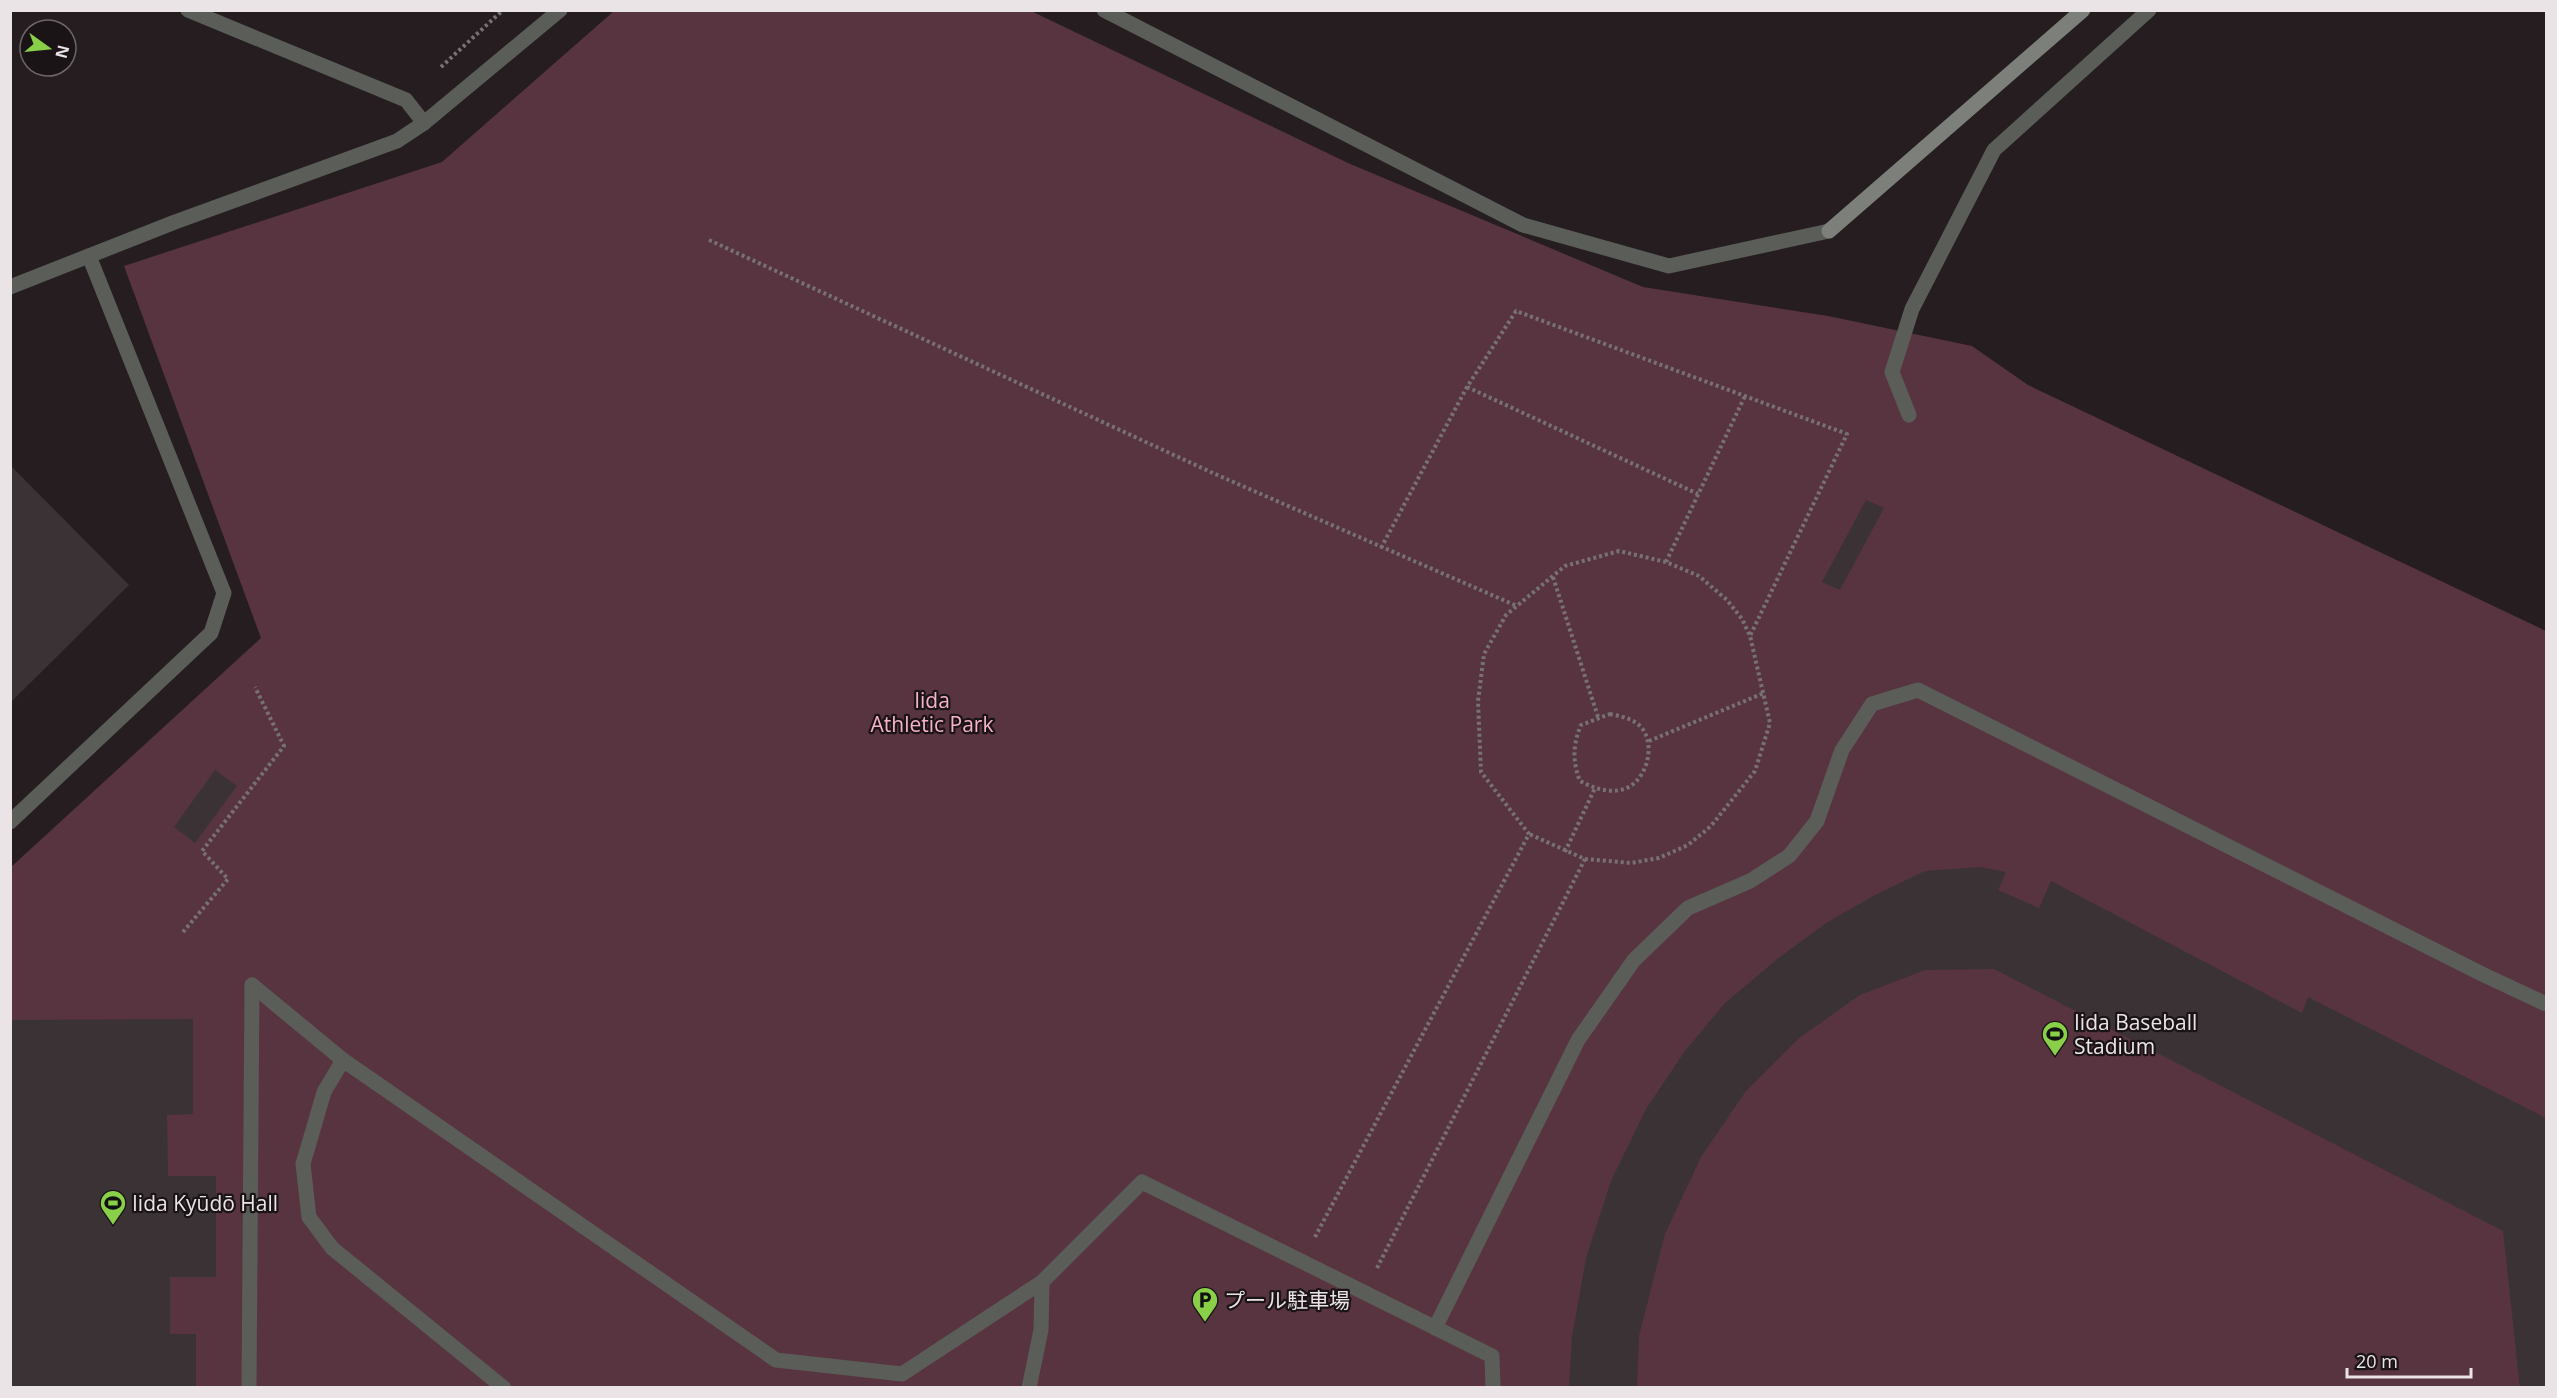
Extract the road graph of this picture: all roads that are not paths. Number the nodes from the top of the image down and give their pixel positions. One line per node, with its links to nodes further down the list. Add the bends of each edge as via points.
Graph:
1 (188, 10): 6 (street, via 406,100)
2 (560, 10): 6 (street)
3 (1104, 10): 4 (street, via 1523,225 1669,266 1829,231)
4 (2083, 10)
5 (2149, 10): 9 (street, via 1994,150 1912,309 1892,372)
6 (424, 123): 7 (street, via 397,141)
7 (89, 256): 8 (street); 10 (street, via 224,593 211,633)
8 (10, 287)
9 (1909, 415)
10 (10, 822)
11 (2547, 1004): 14 (street, via 1918,690 1872,704 1842,750 1817,821 1789,856 1750,881 1688,908 1634,960 1578,1040)
12 (343, 1060): 13 (street, via 776,1360 902,1374); 15 (street, via 252,985); 16 (street, via 324,1092 303,1164 309,1217 332,1248)
13 (1042, 1282): 14 (street, via 1142,1182); 17 (street, via 1041,1330)
14 (1435, 1328): 18 (street, via 1492,1356)
15 (249, 1388)
16 (504, 1388)
17 (1029, 1388)
18 (1493, 1388)

